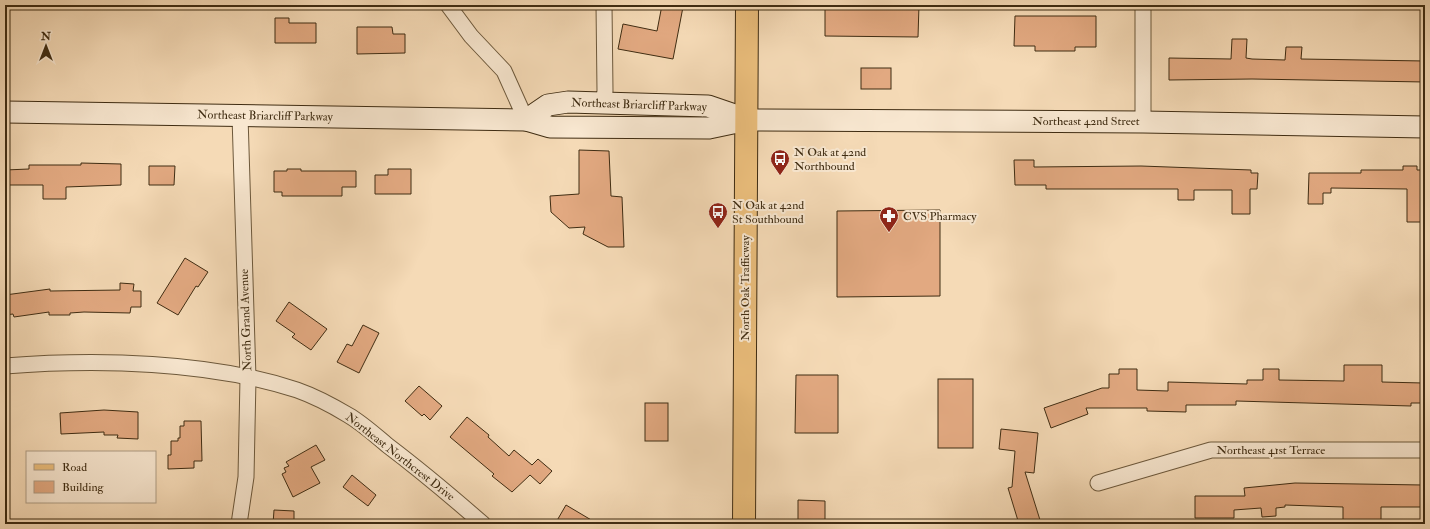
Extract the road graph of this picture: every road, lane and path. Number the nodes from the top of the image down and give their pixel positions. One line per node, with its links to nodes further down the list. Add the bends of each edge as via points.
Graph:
1 (448, 5): 8 (street, via 470,36 504,71)
2 (604, 5): 5 (street)
3 (747, 5): 9 (main road, North Oak Trafficway)
4 (1143, 5): 10 (street)
5 (603, 103): 8 (main road, Northeast Briarcliff Parkway, via 568,102 548,105); 9 (main road, Northeast Briarcliff Parkway, via 708,106)
6 (5, 112): 7 (main road, Northeast Briarcliff Parkway)
7 (240, 116): 8 (main road, Northeast Briarcliff Parkway); 13 (street, North Grand Avenue)
8 (526, 120): 9 (main road, Northeast Briarcliff Parkway, via 550,127 693,128 709,128)
9 (747, 120): 10 (main road, Northeast 42nd Street); 18 (main road, North Oak Trafficway)
10 (1143, 122): 11 (main road, Northeast 42nd Street)
11 (1425, 127)
12 (5, 366): 13 (street, Northeast Northcrest Drive, via 122,363 196,369)
13 (248, 378): 16 (street, North Grand Avenue, via 246,477); 17 (street, Northeast Northcrest Drive, via 298,390 349,416 435,482)
14 (1425, 450): 15 (street, Northeast 41st Terrace, via 1212,450)
15 (1098, 484)
16 (239, 524)
17 (483, 524)
18 (744, 524)

